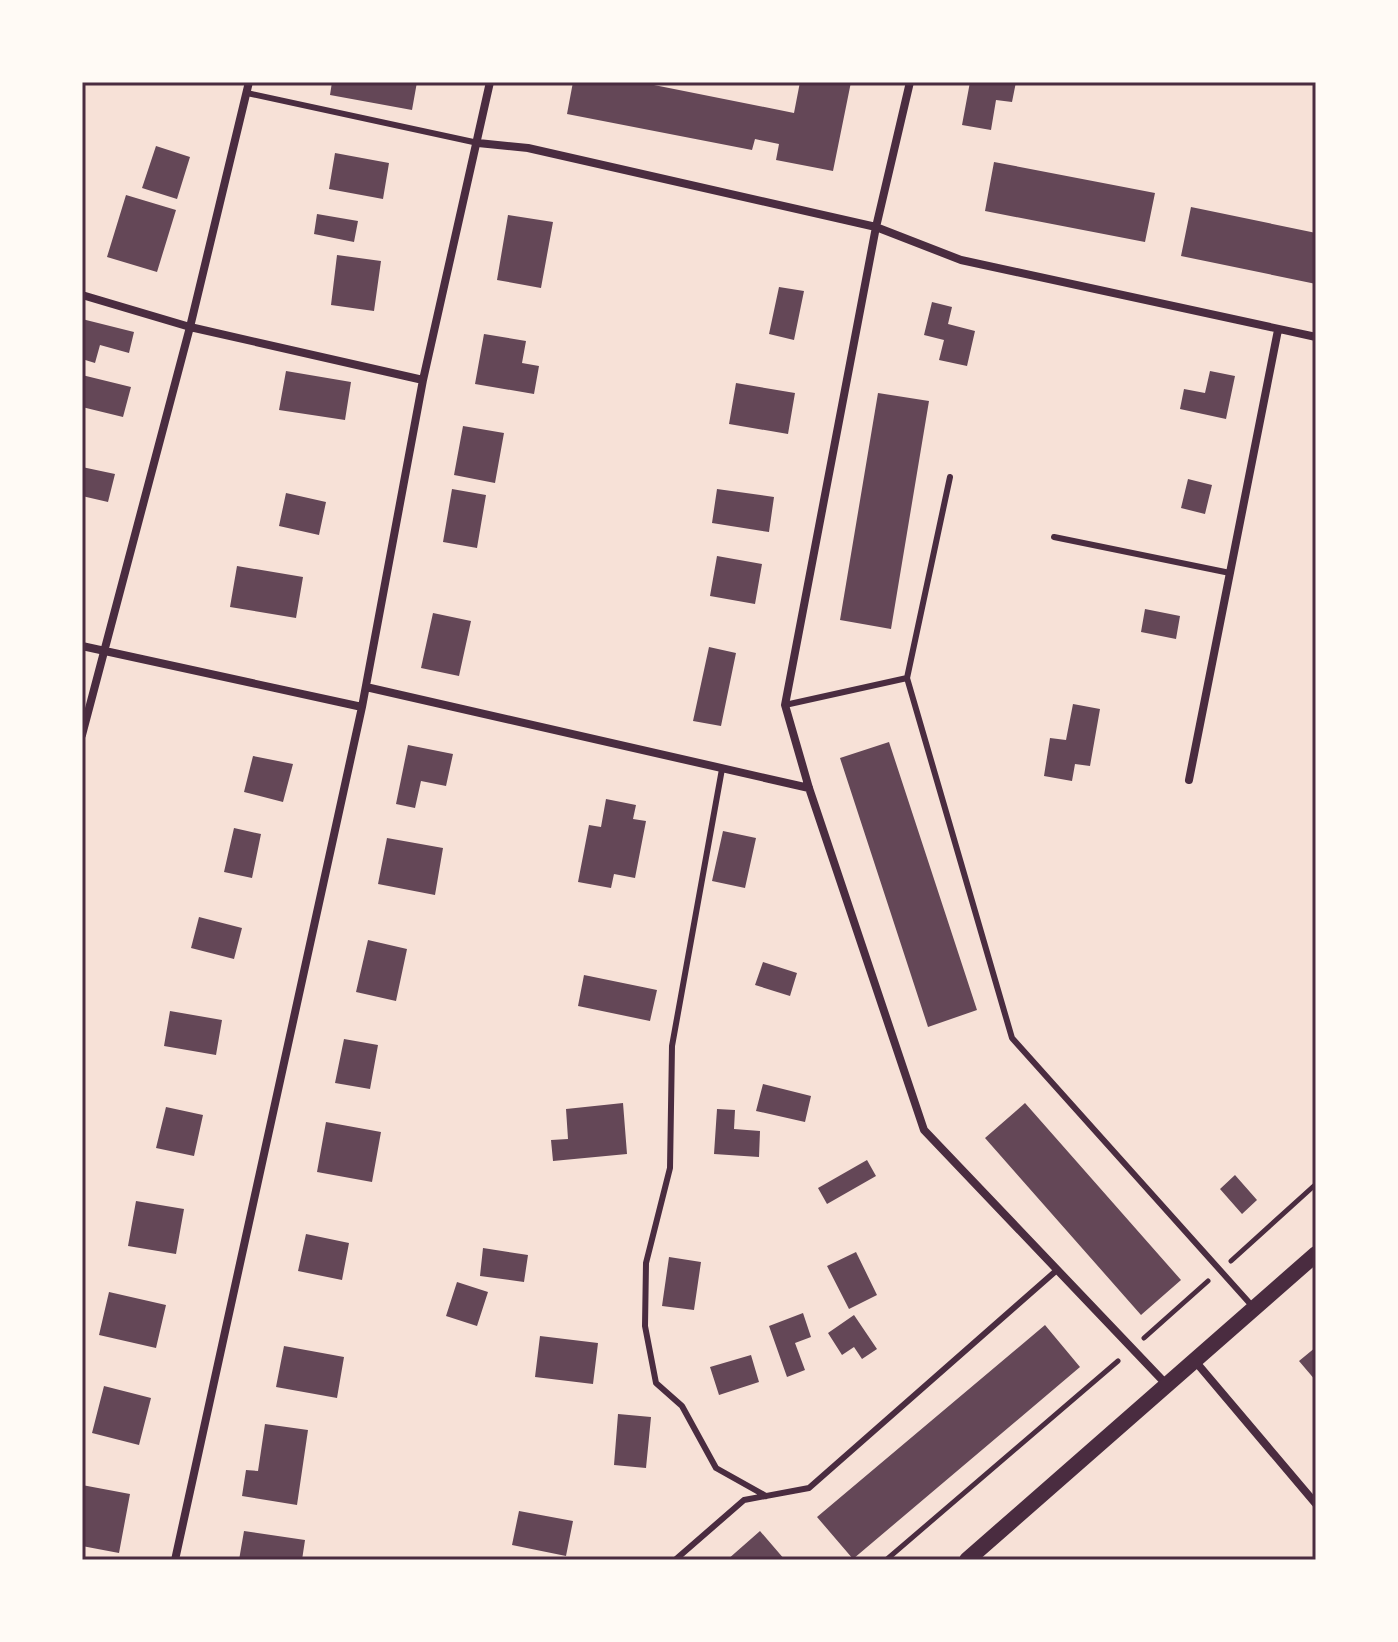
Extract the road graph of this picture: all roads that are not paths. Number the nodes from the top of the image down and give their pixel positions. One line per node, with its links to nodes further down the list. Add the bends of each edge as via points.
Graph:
1 (249, 82): 4 (street)
2 (490, 82): 5 (street)
3 (910, 82): 6 (street)
4 (247, 93): 5 (lane); 8 (street)
5 (478, 143): 6 (street, via 528,148); 11 (street)
6 (876, 227): 9 (street, via 961,260); 19 (street)
7 (82, 295): 8 (street)
8 (190, 327): 11 (street); 16 (street)
9 (1278, 330): 10 (street); 14 (street)
10 (1316, 337)
11 (423, 380): 18 (street)
12 (950, 477): 17 (lane)
13 (1054, 537): 14 (lane)
14 (1230, 573): 23 (street)
15 (82, 646): 16 (street)
16 (103, 652): 20 (street); 21 (street)
17 (907, 678): 19 (lane); 27 (lane, via 1012,1038)
18 (366, 687): 20 (street); 22 (street)
19 (785, 705): 24 (street)
20 (362, 707): 32 (street)
21 (82, 735)
22 (722, 769): 24 (street); 30 (lane, via 672,1046 670,1168 646,1263 645,1326 656,1383 682,1406 716,1468)
23 (1189, 780)
24 (809, 788): 26 (street, via 924,1130)
25 (1316, 1254): 27 (main road)
26 (1057, 1270): 29 (street); 30 (lane, via 809,1488)
27 (1254, 1308): 28 (main road)
28 (1194, 1360): 29 (main road); 31 (street)
29 (1167, 1385): 34 (main road)
30 (766, 1496): 33 (lane, via 744,1500)
31 (1316, 1504)
32 (175, 1560)
33 (675, 1560)
34 (967, 1560)

